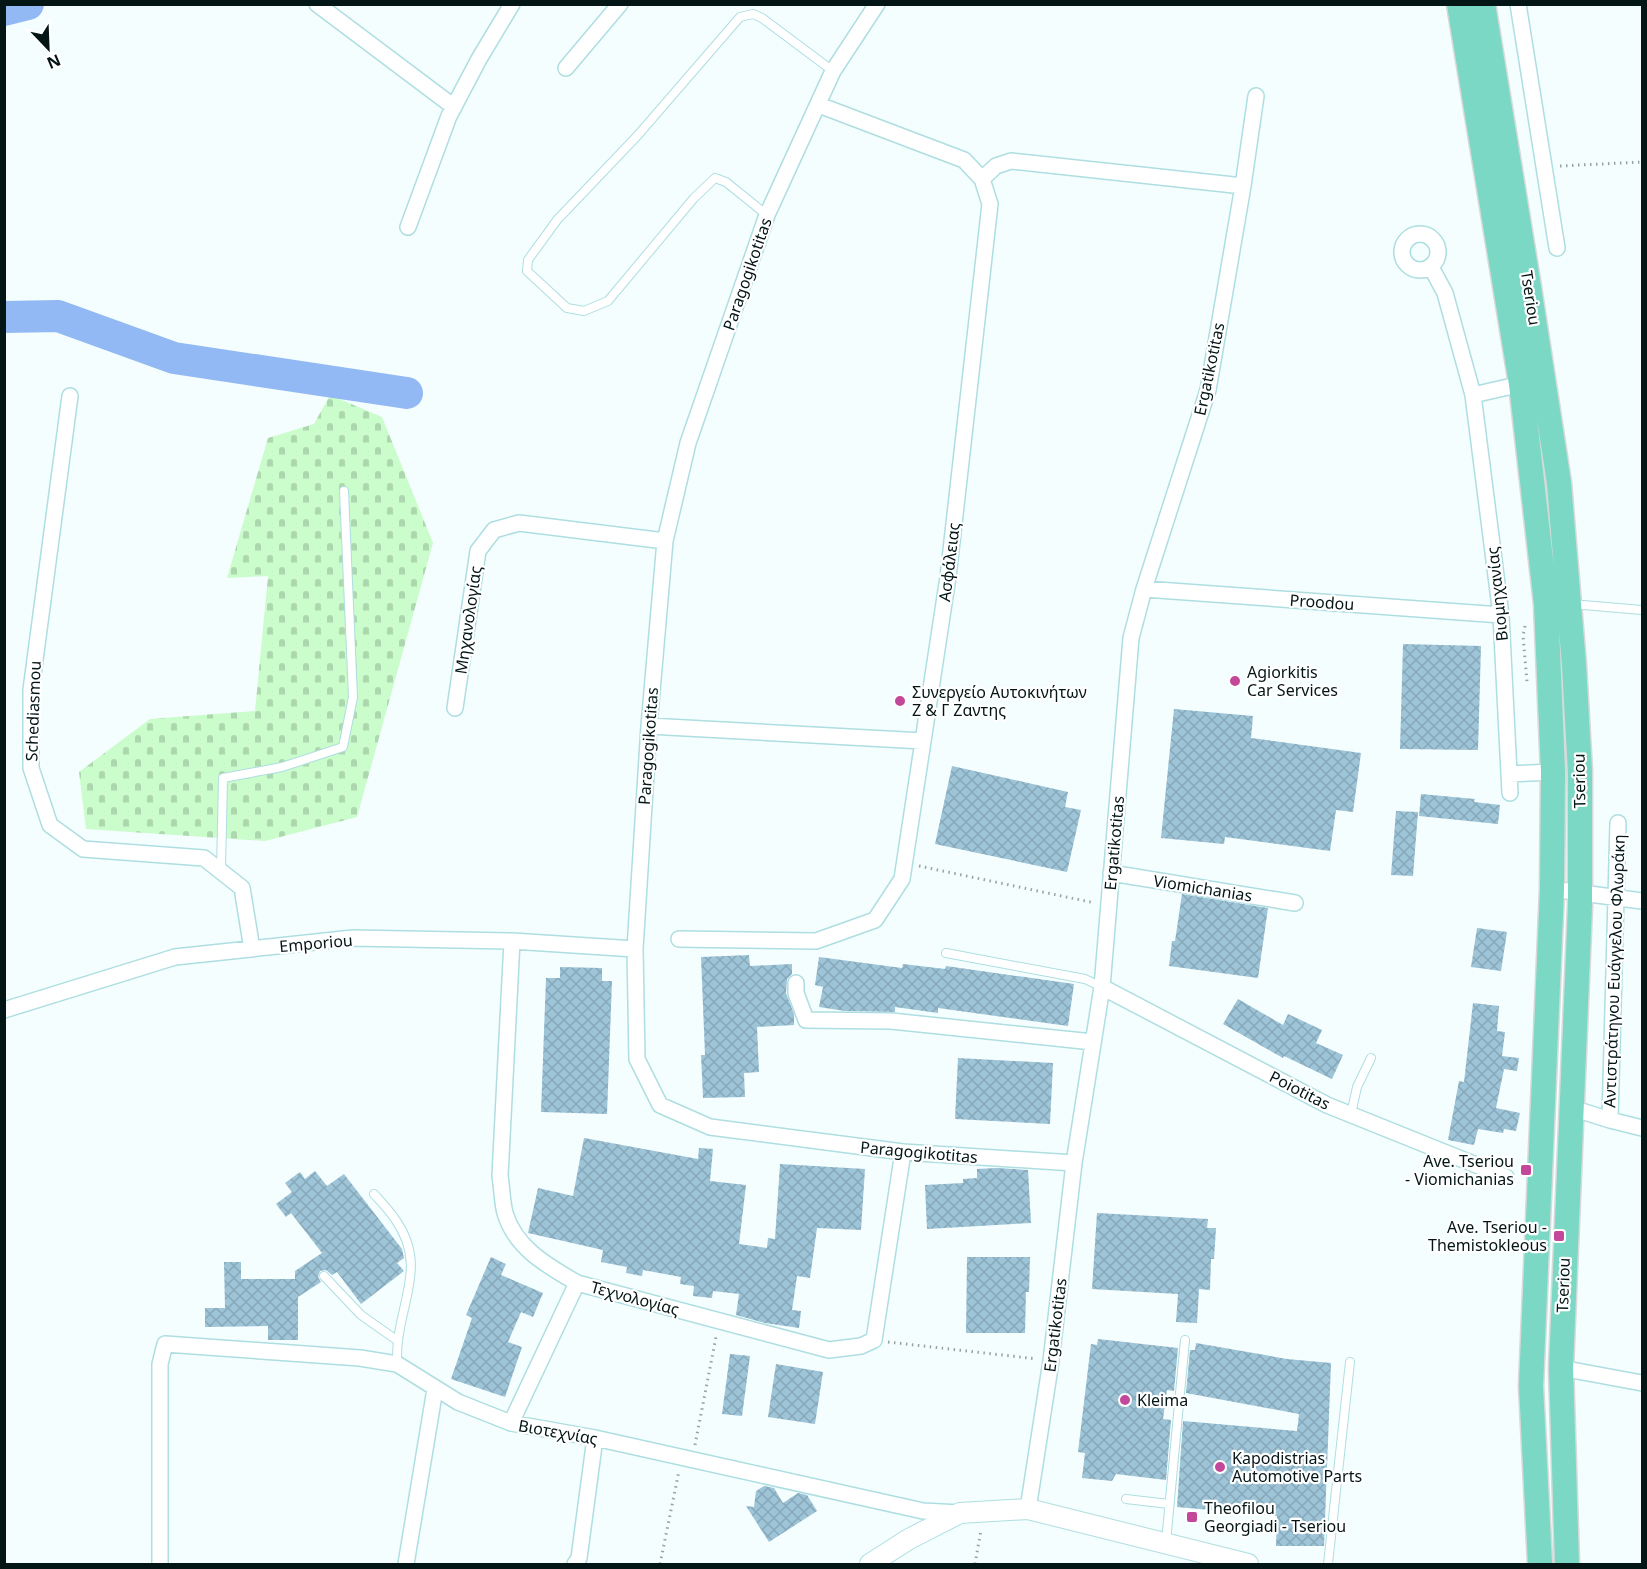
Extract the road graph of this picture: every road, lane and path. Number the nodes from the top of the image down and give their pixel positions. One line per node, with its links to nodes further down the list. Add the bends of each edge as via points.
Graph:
1 (317, 4): 12 (street)
2 (512, 4): 12 (street)
3 (620, 4): 8 (street)
4 (877, 4): 9 (street, Paragogikotitas)
5 (1459, 4): 21 (main road, Tseriou)
6 (1483, 4): 27 (main road, Tseriou, via 1559,483)
7 (1518, 4): 14 (street)
8 (566, 68)
9 (833, 71): 11 (street, Paragogikotitas); 17 (lane, via 762,18 753,14 740,17 638,135 557,220 528,260 527,271 567,308 584,311 608,301 715,178 726,182)
10 (1256, 96): 16 (street, Ergatikotitas)
11 (819, 105): 15 (street, via 964,160); 17 (street, Paragogikotitas)
12 (454, 106): 18 (street)
13 (1642, 162): 14 (path)
14 (1544, 166): 19 (street)
15 (982, 179): 16 (street, via 996,166 1011,161); 32 (street, Ασφάλειας, via 990,204 989,216 948,577)
16 (1243, 186): 26 (street, Ergatikotitas, via 1208,390)
17 (767, 215): 25 (street, Paragogikotitas, via 688,443)
18 (408, 226)
19 (1557, 248)
20 (1431, 267): 22 (street, Βιομηχανίας, via 1445,293)
21 (1521, 384): 22 (street); 33 (main road, Tseriou, via 1546,603)
22 (1473, 395): 29 (street, Βιομηχανίας)
23 (70, 396): 38 (street, Schediasmou, via 31,690 31,768 50,825 83,849 204,858)
24 (344, 491): 38 (lane, via 353,697 343,747 282,767 223,778)
25 (665, 541): 30 (street, Μηχανολογίας, via 519,522 494,530 478,551); 31 (street, Paragogikotitas)
26 (1144, 590): 29 (street, Proodou); 39 (street, Ergatikotitas, via 1131,638)
27 (1570, 604): 28 (lane); 41 (main road, Tseriou, via 1580,772)
28 (1642, 610)
29 (1501, 615): 34 (street, Βιομηχανίας)
30 (455, 708)
31 (649, 726): 32 (street); 49 (street, Paragogikotitas)
32 (923, 741): 37 (street, Ασφάλειας)
33 (1553, 772): 34 (street); 40 (main road, Tseriou)
34 (1509, 774): 35 (street, Βιομηχανίας)
35 (1510, 793)
36 (1618, 823): 42 (street, Αντιστράτηγου Ευάγγελου Φλωράκη)
37 (904, 863): 45 (path); 46 (street, Ασφάλειας, via 902,879 875,920 816,941)
38 (221, 872): 48 (street, Schediasmou, via 242,888)
39 (1111, 873): 44 (street, Viomichanias); 45 (street, Ergatikotitas)
40 (1552, 889): 41 (street); 93 (main road, Tseriou, via 1531,1386)
41 (1580, 892): 42 (street); 56 (main road, Tseriou)
42 (1615, 897): 43 (street); 58 (street, Αντιστράτηγου Ευάγγελου Φλωράκη)
43 (1642, 900)
44 (1295, 903)
45 (1108, 906): 52 (street, Ergatikotitas)
46 (679, 939)
47 (512, 940): 48 (street, Emporiou, via 353,938); 49 (street, Emporiou); 65 (street, Τεχνολογίας, via 500,1176 505,1213 517,1240)
48 (252, 949): 53 (street, Emporiou, via 174,957)
49 (635, 949): 60 (street, Paragogikotitas, via 638,1059 660,1105 710,1128)
50 (946, 953): 52 (lane, via 1085,979)
51 (796, 983): 54 (street, via 807,1020 891,1021)
52 (1102, 987): 54 (street, Ergatikotitas); 57 (street, Poiotitas)
53 (4, 1010)
54 (1093, 1042): 61 (street, Ergatikotitas)
55 (1371, 1058): 57 (lane, via 1357,1087)
56 (1572, 1107): 58 (street, Αντιστράτηγου Ευάγγελου Φλωράκη); 73 (main road, Tseriou)
57 (1351, 1114): 62 (street, Poiotitas)
58 (1610, 1120): 59 (street, Αντιστράτηγου Ευάγγελου Φλωράκη)
59 (1642, 1128)
60 (903, 1152): 61 (street, Paragogikotitas); 67 (street)
61 (1074, 1163): 70 (street, Ergatikotitas)
62 (1506, 1176)
63 (374, 1194): 69 (lane, via 399,1225 410,1257 411,1286)
64 (324, 1276): 69 (lane, via 361,1315)
65 (577, 1283): 66 (street, Τεχνολογίας); 76 (street)
66 (719, 1320): 67 (street, Τεχνολογίας, via 829,1350 861,1346); 78 (path)
67 (874, 1340): 70 (path)
68 (1185, 1340): 80 (lane)
69 (398, 1341): 72 (lane)
70 (1051, 1361): 81 (street, Ergatikotitas)
71 (1350, 1362): 92 (lane)
72 (397, 1364): 75 (street, Βιοτεχνίας); 85 (street, Βιοτεχνίας, via 165,1344 160,1364)
73 (1561, 1368): 74 (street); 94 (main road, Tseriou)
74 (1642, 1383)
75 (435, 1389): 76 (street, Βιοτεχνίας); 86 (street)
76 (511, 1423): 77 (street, Βιοτεχνίας)
77 (595, 1438): 78 (street, Βιοτεχνίας); 87 (street, via 579,1558)
78 (687, 1458): 83 (street, Βιοτεχνίας, via 922,1511); 88 (path)
79 (1126, 1499): 80 (lane)
80 (1169, 1504): 84 (lane)
81 (1028, 1509): 82 (street); 84 (street)
82 (985, 1511): 83 (street); 90 (path)
83 (960, 1513): 89 (street)
84 (1166, 1544): 91 (street)
85 (160, 1564)
86 (405, 1564)
87 (575, 1564)
88 (660, 1564)
89 (870, 1564)
90 (975, 1564)
91 (1248, 1564)
92 (1329, 1564)
93 (1540, 1564)
94 (1567, 1564)

